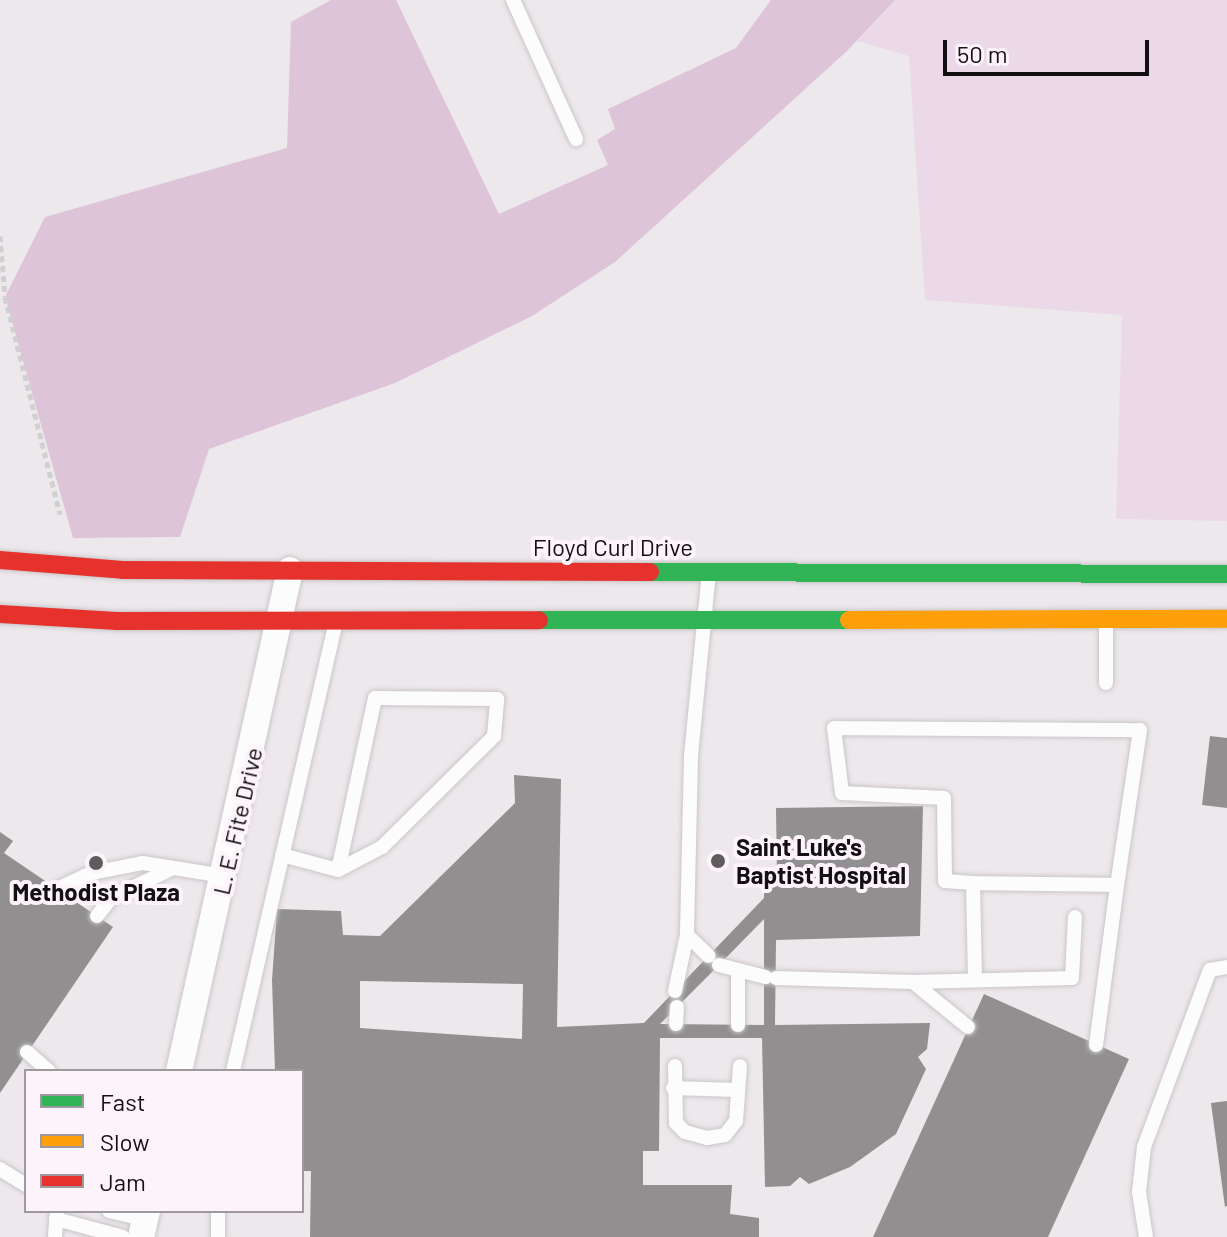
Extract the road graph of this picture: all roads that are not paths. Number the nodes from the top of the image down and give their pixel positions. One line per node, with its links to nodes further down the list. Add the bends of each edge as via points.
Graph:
1 (513, 0): 2 (lane)
2 (576, 139)
3 (0, 560): 4 (street, Floyd Curl Drive, via 123,570)
4 (290, 570): 5 (street, Floyd Curl Drive); 8 (street, L. E. Fite Drive)
5 (709, 572): 6 (street, Floyd Curl Drive); 10 (lane)
6 (1227, 574)
7 (0, 614): 8 (street, via 117,621)
8 (282, 618): 9 (street); 17 (street, L. E. Fite Drive)
9 (337, 618): 10 (street); 14 (lane)
10 (707, 619): 11 (street); 23 (lane, via 691,756)
11 (1106, 619): 12 (street); 13 (lane)
12 (1227, 619)
13 (1106, 683)
14 (282, 855): 16 (lane); 39 (lane)
15 (173, 867): 17 (lane); 20 (lane, via 143,863); 21 (lane, via 111,898)
16 (338, 870): 16 (lane, via 382,847 494,736 497,699 375,698)
17 (224, 876): 38 (street, L. E. Fite Drive)
18 (973, 883): 19 (lane); 19 (lane, via 945,881 944,798 842,793 834,728 1140,730); 26 (lane)
19 (1117, 885): 33 (lane)
20 (57, 889)
21 (97, 916)
22 (1075, 917): 26 (lane, via 1072,978)
23 (687, 935): 25 (lane); 28 (lane)
24 (1227, 967): 51 (lane, via 1210,970 1144,1147 1139,1192)
25 (738, 973): 27 (lane); 31 (lane)
26 (975, 978): 27 (lane)
27 (913, 982): 32 (lane)
28 (675, 991)
29 (677, 1007): 30 (lane)
30 (676, 1024)
31 (738, 1025)
32 (968, 1027)
33 (1096, 1045)
34 (27, 1052): 37 (lane)
35 (675, 1066): 40 (lane)
36 (740, 1066): 41 (lane)
37 (47, 1069)
38 (179, 1069)
39 (233, 1069)
40 (673, 1088): 41 (lane); 41 (lane, via 676,1123 685,1132 707,1138 725,1135 736,1121)
41 (737, 1090)
42 (0, 1169): 43 (lane)
43 (24, 1184)
44 (116, 1213): 47 (lane)
45 (218, 1213): 50 (lane)
46 (57, 1215): 48 (lane); 49 (lane)
47 (145, 1222)
48 (55, 1237)
49 (123, 1237)
50 (218, 1237)
51 (1146, 1237)

